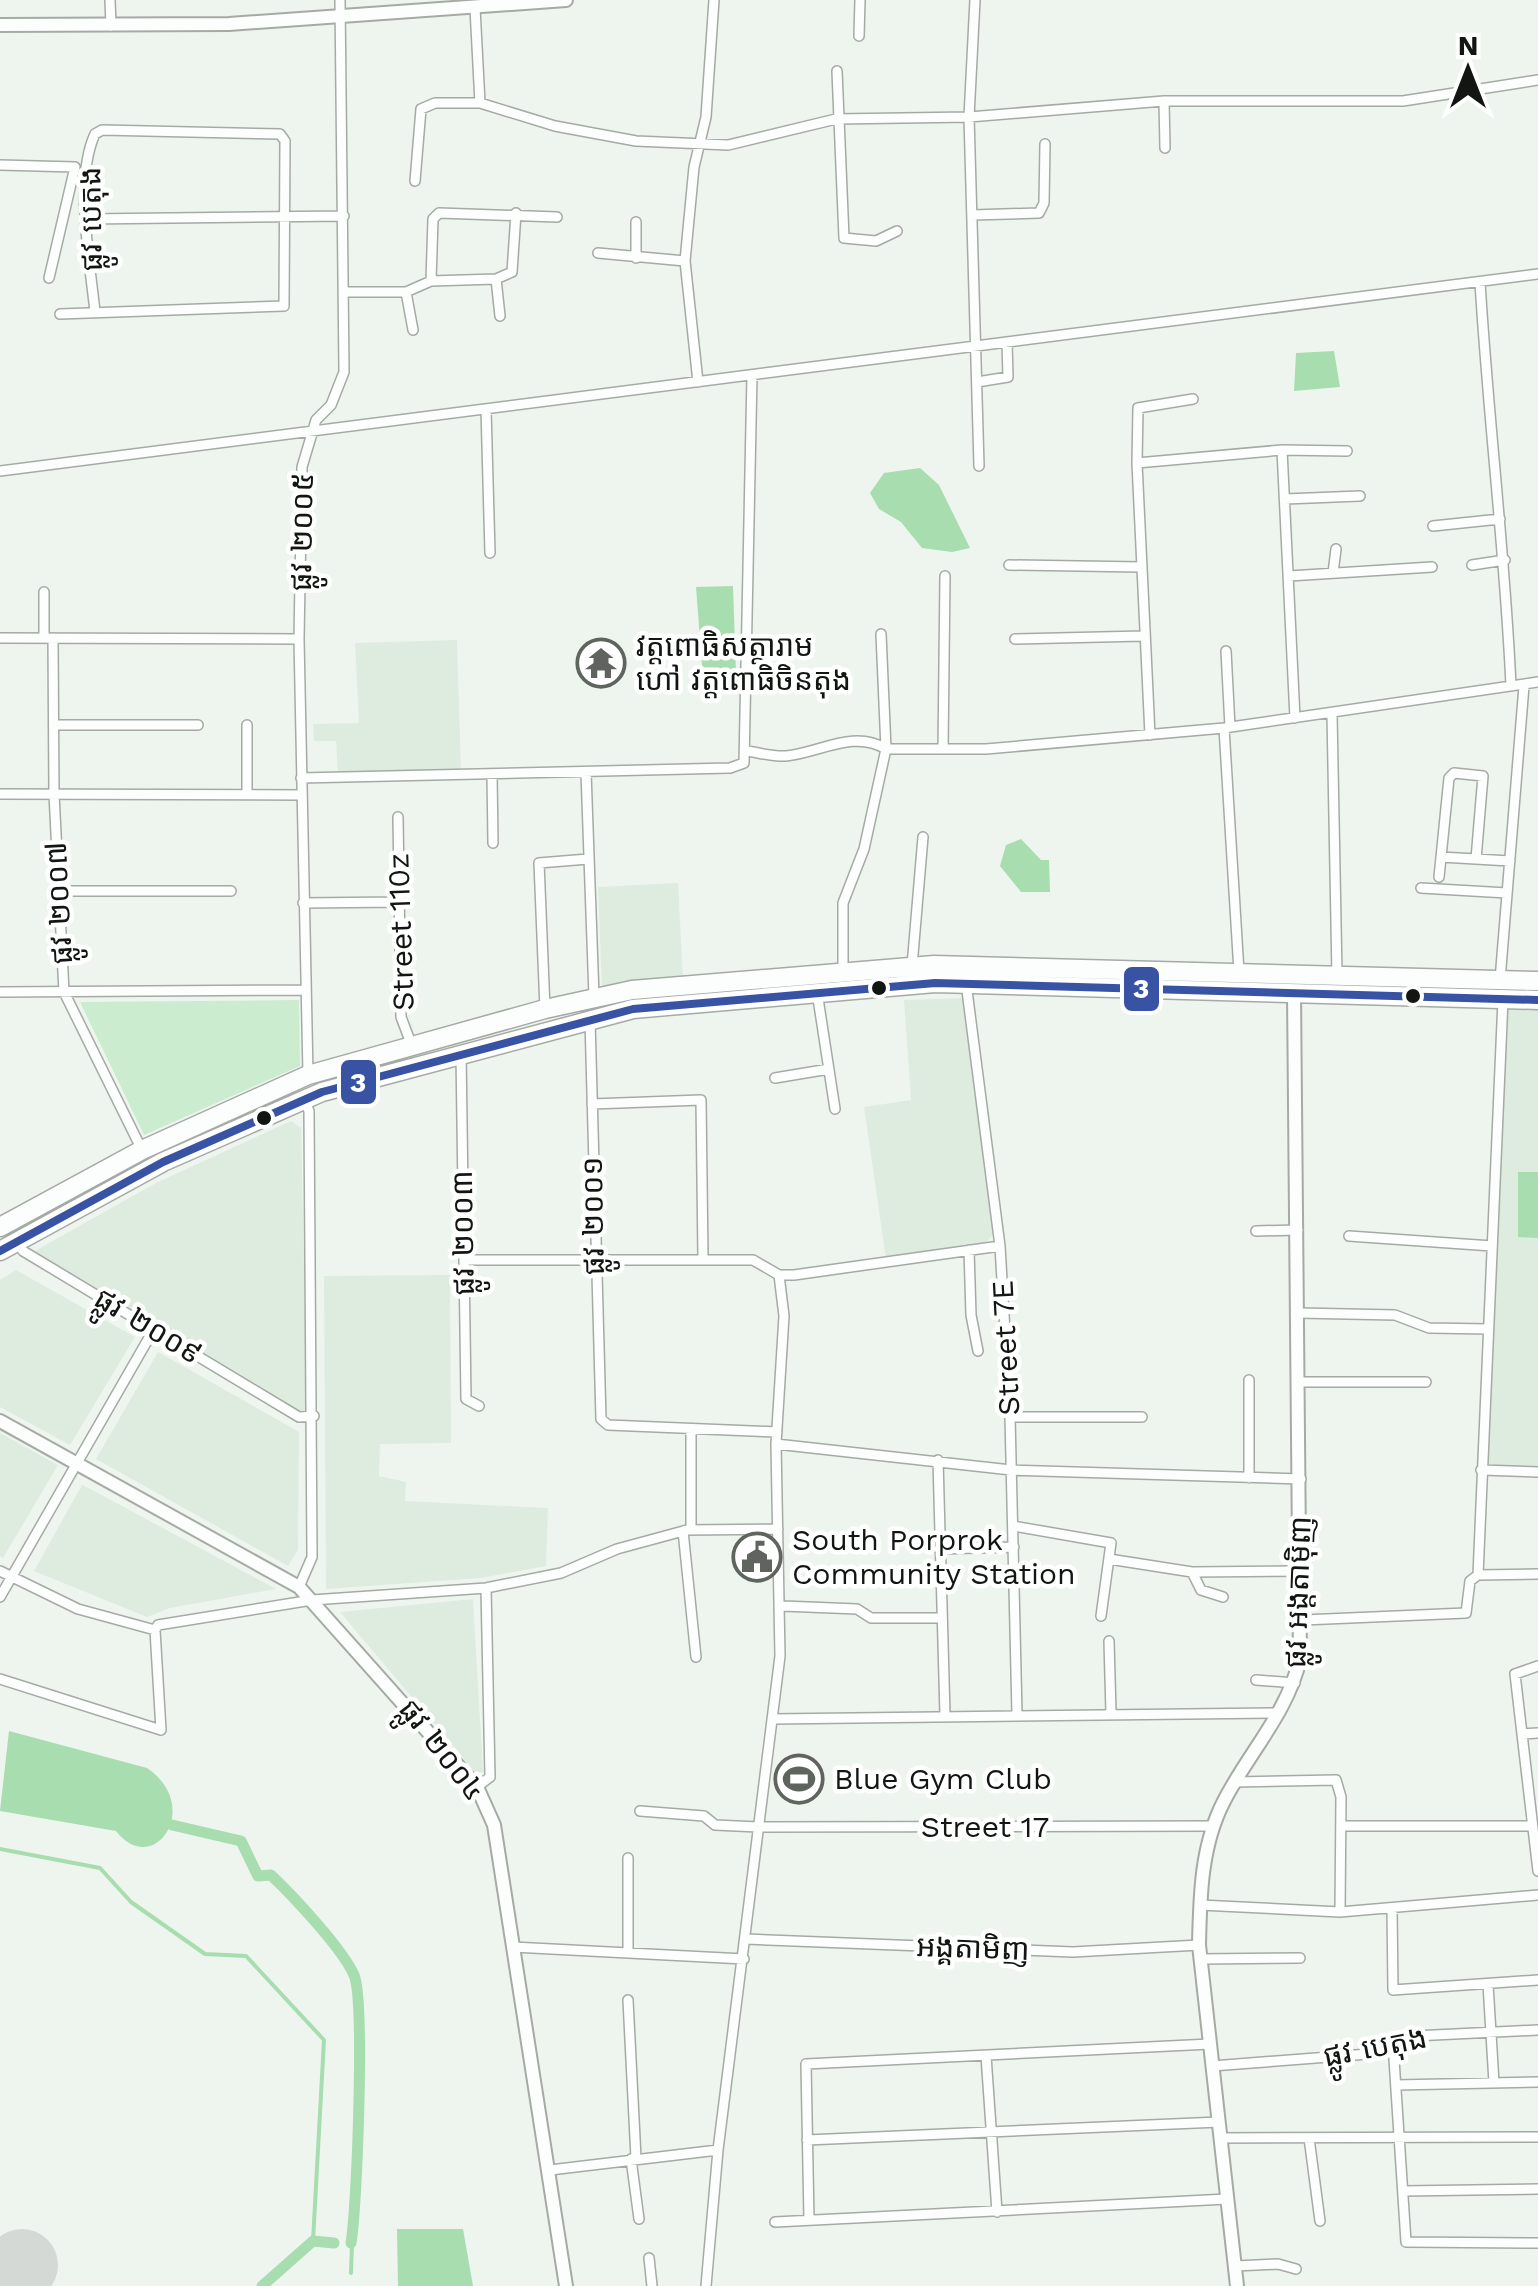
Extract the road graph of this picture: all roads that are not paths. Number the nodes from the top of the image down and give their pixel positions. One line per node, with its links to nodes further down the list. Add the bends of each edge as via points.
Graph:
1 (110, 0): 10 (street)
2 (340, 0): 8 (street, ផ្លូវ ២០០៥)
3 (566, 0): 7 (street)
4 (714, 0): 18 (street)
5 (860, 0): 11 (street)
6 (975, 0): 16 (street)
7 (475, 8): 8 (street); 15 (street)
8 (340, 19): 10 (street); 25 (street, ផ្លូវ ២០០៥)
9 (0, 25): 10 (street)
10 (111, 26)
11 (859, 36)
12 (837, 70): 17 (street)
13 (1538, 80): 14 (street, via 1403,100)
14 (1164, 101): 16 (street); 20 (street)
15 (480, 103): 18 (street, via 636,141); 22 (street, via 421,109)
16 (970, 117): 17 (street); 24 (street)
17 (836, 120): 18 (street, via 764,140); 30 (street, via 844,238 876,241)
18 (703, 144): 33 (street, via 694,167)
19 (1045, 144): 24 (street, via 1044,204 1038,213)
20 (1166, 148)
21 (0, 165): 35 (street, via 75,168)
22 (415, 181)
23 (516, 213): 26 (street); 36 (street, via 512,272); 37 (street, via 435,214)
24 (972, 215): 46 (street)
25 (344, 216): 27 (street); 39 (street, ផ្លូវ ២០០៥)
26 (557, 217)
27 (286, 218): 28 (street); 28 (street, ផ្លូវ បេតុង, via 280,134 102,130 87,163); 41 (street, via 284,306)
28 (86, 220): 41 (street, ផ្លូវ បេតុង)
29 (636, 222): 32 (street)
30 (896, 231)
31 (598, 253): 32 (street)
32 (636, 258): 33 (street)
33 (685, 261): 48 (street)
34 (1538, 274): 38 (street)
35 (50, 278)
36 (496, 279): 37 (street); 43 (street)
37 (431, 281): 40 (street)
38 (1480, 282): 45 (street); 60 (street)
39 (344, 292): 40 (street); 52 (street, ផ្លូវ ២០០៥, via 342,382)
40 (406, 292): 44 (street)
41 (95, 312): 42 (street)
42 (60, 314)
43 (500, 316)
44 (413, 330)
45 (1007, 342): 46 (street); 49 (street, via 1008,377)
46 (976, 346): 47 (street); 49 (street)
47 (752, 375): 48 (street); 92 (street)
48 (698, 382): 51 (street)
49 (977, 382): 56 (street)
50 (1192, 400): 55 (street, via 1138,408)
51 (486, 409): 52 (street); 63 (street)
52 (312, 432): 57 (street); 77 (street, ផ្លូវ ២០០៥, via 302,467)
53 (1282, 450): 54 (street); 55 (street); 59 (street)
54 (1348, 452)
55 (1137, 463): 67 (street)
56 (979, 466)
57 (0, 471)
58 (1360, 496): 59 (street)
59 (1285, 500): 71 (street)
60 (1500, 519): 61 (street); 64 (street)
61 (1433, 526)
62 (1336, 549): 69 (street)
63 (490, 554)
64 (1505, 560): 66 (street); 81 (street)
65 (1009, 565): 67 (street)
66 (1472, 565)
67 (1142, 567): 74 (street)
68 (1432, 567): 69 (street)
69 (1333, 573): 71 (street)
70 (944, 576): 90 (street)
71 (1289, 576): 84 (street)
72 (44, 592): 76 (street, ផ្លូវ ២០០៧)
73 (881, 634): 91 (street)
74 (1143, 636): 78 (street); 89 (street)
75 (0, 638): 76 (street)
76 (49, 638): 77 (street); 86 (street, ផ្លូវ ២០០៧)
77 (299, 639): 95 (street, ផ្លូវ ២០០៥)
78 (1015, 639)
79 (1226, 652): 88 (street)
80 (1538, 682): 82 (street)
81 (1511, 686): 82 (street); 83 (street)
82 (1524, 686): 106 (street)
83 (1332, 714): 84 (street); 117 (street)
84 (1294, 718): 88 (street)
85 (247, 724): 98 (street)
86 (54, 725): 87 (street); 97 (street, ផ្លូវ ២០០៧)
87 (198, 725)
88 (1227, 728): 89 (street); 116 (street)
89 (1150, 734): 90 (street)
90 (943, 749): 91 (street)
91 (886, 750): 92 (street, via 838,742 784,756); 115 (street, via 864,849 843,903)
92 (747, 751): 93 (street, via 744,763 730,768)
93 (586, 772): 94 (street); 104 (street)
94 (492, 774): 95 (street); 102 (street)
95 (301, 778): 99 (street, ផ្លូវ ២០០៥)
96 (0, 794): 97 (street)
97 (54, 794): 98 (street); 109 (street, ផ្លូវ ២០០៧)
98 (247, 794): 99 (street)
99 (301, 794): 113 (street, ផ្លូវ ២០០៥)
100 (398, 817): 112 (street, Street 110z)
101 (923, 838): 114 (street)
102 (493, 843)
103 (1441, 857): 105 (street); 105 (street, via 1450,775 1479,774 1484,780); 107 (street)
104 (588, 859): 128 (street); 130 (street, via 539,863)
105 (1476, 859): 106 (street)
106 (1510, 861): 111 (street)
107 (1439, 877)
108 (1420, 888): 111 (street)
109 (58, 891): 110 (street); 125 (street, ផ្លូវ ២០០៧)
110 (231, 891)
111 (1507, 893): 122 (street)
112 (399, 902): 113 (street); 132 (street, Street 110z, via 401,1018)
113 (303, 903): 123 (street, ផ្លូវ ២០០៥)
114 (912, 966): 118 (highway); 119 (highway)
115 (844, 971): 118 (highway); 128 (highway)
116 (1239, 972): 117 (highway); 119 (highway)
117 (1337, 975): 122 (highway)
118 (882, 977): 121 (highway); 126 (highway)
119 (1154, 978): 121 (highway); 127 (highway)
120 (1538, 981): 122 (highway)
121 (966, 983): 146 (street, Street 7E)
122 (1501, 989): 127 (highway); 129 (highway); 147 (street)
123 (304, 990): 125 (street); 135 (street, ផ្លូវ ២០០៥)
124 (0, 992): 125 (street)
125 (64, 992): 140 (street, ផ្លូវ ២០០៧)
126 (817, 992): 131 (highway); 134 (street)
127 (1294, 992): 142 (street, ផ្លូវ អង្តតាម៉ិញ)
128 (594, 997): 130 (highway)
129 (1538, 1000)
130 (545, 1009): 132 (highway)
131 (590, 1018): 133 (highway); 138 (street, ផ្លូវ ២០០១)
132 (412, 1046): 135 (highway)
133 (461, 1052): 137 (highway); 151 (street, ផ្លូវ ២០០៣)
134 (829, 1069): 136 (street); 139 (street)
135 (308, 1075): 140 (highway)
136 (774, 1078)
137 (304, 1099): 145 (highway, via 162,1162); 161 (street)
138 (592, 1104): 149 (street, ផ្លូវ ២០០១); 150 (street, via 701,1100)
139 (835, 1108)
140 (142, 1150): 141 (highway)
141 (2, 1221): 145 (street, ផ្លូវ ២០០៩)
142 (1298, 1230): 143 (street); 153 (street, ផ្លូវ អង្តតាម៉ិញ)
143 (1256, 1231)
144 (1349, 1236): 147 (street)
145 (8, 1246): 154 (street, ផ្លូវ ២០០៩)
146 (1000, 1246): 148 (street); 162 (street, Street 7E)
147 (1492, 1246): 155 (street)
148 (969, 1250): 152 (street); 156 (street)
149 (593, 1258): 150 (street); 151 (street); 165 (street, ផ្លូវ ២០០១, via 600,1415 608,1425)
150 (703, 1258): 152 (street, via 753,1260)
151 (464, 1260): 160 (street, ផ្លូវ ២០០៣, via 466,1399)
152 (779, 1275): 166 (street, via 784,1342)
153 (1299, 1313): 155 (street, via 1408,1316 1429,1328); 158 (street, ផ្លូវ អង្តតាម៉ិញ)
154 (154, 1329): 161 (street, ផ្លូវ ២០០៩, via 299,1416); 169 (street)
155 (1488, 1329): 171 (street)
156 (978, 1351)
157 (1249, 1380): 173 (street)
158 (1300, 1382): 159 (street); 174 (street, ផ្លូវ អង្តតាម៉ិញ)
159 (1426, 1382)
160 (479, 1406)
161 (314, 1416): 187 (street, via 312,1556)
162 (1010, 1418): 163 (street); 170 (street, Street 7E)
163 (1142, 1418)
164 (0, 1420): 169 (street, ផ្លូវ ២០០៤)
165 (692, 1429): 166 (street); 177 (street)
166 (777, 1432): 167 (street)
167 (776, 1444): 168 (street); 176 (street)
168 (938, 1460): 170 (street); 179 (street)
169 (76, 1462): 186 (street); 187 (street, ផ្លូវ ២០០៤)
170 (1011, 1470): 173 (street); 175 (street, Street 7E)
171 (1482, 1470): 172 (street); 185 (street)
172 (1538, 1472)
173 (1249, 1478): 174 (street)
174 (1301, 1479): 181 (street, ផ្លូវ អង្តតាម៉ិញ)
175 (1012, 1526): 178 (street, Street 7E); 180 (street, via 1111,1542)
176 (778, 1529): 177 (street); 192 (street)
177 (687, 1530): 188 (street, via 561,1573); 198 (street)
178 (1014, 1547): 179 (street); 205 (street, Street 7E)
179 (938, 1549): 194 (street)
180 (1109, 1560): 183 (street); 193 (street)
181 (1303, 1570): 183 (street); 195 (street, ផ្លូវ អង្តតាម៉ិញ)
182 (0, 1571): 186 (street)
183 (1192, 1572): 190 (street, via 1201,1590)
184 (1538, 1574): 185 (street)
185 (1478, 1575): 195 (street, via 1470,1580 1464,1614)
186 (12, 1577): 189 (street); 196 (street, via 78,1608)
187 (300, 1587): 191 (street, ផ្លូវ ២០០៤)
188 (486, 1588): 191 (street); 213 (street, via 490,1777)
189 (0, 1598)
190 (1223, 1598)
191 (312, 1600): 196 (street); 213 (street, ផ្លូវ ២០០៤)
192 (782, 1606): 194 (street, via 857,1609 871,1618); 207 (street)
193 (1102, 1616)
194 (941, 1618): 206 (street)
195 (1304, 1620): 202 (street, ផ្លូវ អង្តតាម៉ិញ)
196 (154, 1630): 200 (street, via 161,1730)
197 (1110, 1642): 204 (street)
198 (696, 1657)
199 (1538, 1666): 209 (street, via 1516,1674)
200 (0, 1679)
201 (1256, 1680): 202 (street)
202 (1294, 1683): 203 (street, ផ្លូវ អង្តតាម៉ិញ)
203 (1281, 1712): 204 (street); 212 (street, ផ្លូវ អង្តតាម៉ិញ)
204 (1111, 1713): 205 (street)
205 (1017, 1714): 206 (street)
206 (945, 1715): 207 (street)
207 (772, 1719): 218 (street)
208 (1538, 1733): 209 (street)
209 (1522, 1734): 211 (street)
210 (1538, 1776): 211 (street)
211 (1526, 1777): 215 (street)
212 (1235, 1782): 216 (street, ផ្លូវ អង្តតាម៉ិញ); 217 (street, via 1336,1780)
213 (477, 1787): 226 (street, ផ្លូវ ២០០៤, via 494,1825)
214 (640, 1810): 218 (street, Street 17, via 704,1816 715,1826)
215 (1533, 1822): 217 (street); 220 (street)
216 (1213, 1826): 218 (street, Street 17); 222 (street, ផ្លូវ អង្តតាម៉ិញ)
217 (1341, 1826): 224 (street)
218 (758, 1827): 225 (street)
219 (628, 1858): 228 (street)
220 (1538, 1871)
221 (1538, 1895): 223 (street)
222 (1200, 1905): 224 (street); 227 (street, ផ្លូវ អង្តតាម៉ិញ)
223 (1392, 1908): 224 (street); 232 (street, via 1393,1990)
224 (1340, 1912)
225 (746, 1939): 227 (street, អង្គតាមិញ); 230 (street)
226 (513, 1946): 228 (street); 252 (street, ផ្លូវ ២០០៤)
227 (1200, 1952): 229 (street, អង្គតាមិញ); 236 (street, ផ្លូវ អង្តតាម៉ិញ)
228 (628, 1954): 230 (street)
229 (1300, 1958)
230 (744, 1959): 250 (street)
231 (1538, 1980): 232 (street)
232 (1488, 1984): 235 (street)
233 (628, 2000): 251 (street)
234 (1538, 2030): 235 (street, ផ្លូវ បេតុង)
235 (1490, 2032): 237 (street, ផ្លូវ បេតុង, via 1414,2036); 241 (street)
236 (1210, 2044): 238 (street); 239 (street, ផ្លូវ អង្តតាម៉ិញ)
237 (1394, 2044): 239 (street, ផ្លូវ បេតុង, via 1368,2054); 242 (street)
238 (986, 2056): 244 (street); 249 (street, via 806,2064)
239 (1212, 2066): 243 (street, ផ្លូវ អង្តតាម៉ិញ)
240 (1538, 2082): 241 (street)
241 (1494, 2083): 242 (street)
242 (1396, 2085): 248 (street)
243 (1219, 2122): 244 (street); 246 (street, ផ្លូវ អង្តតាម៉ិញ)
244 (991, 2132): 249 (street); 256 (street)
245 (1538, 2136): 248 (street)
246 (1220, 2138): 247 (street); 255 (street, ផ្លូវ អង្តតាម៉ិញ)
247 (1308, 2138): 248 (street); 259 (street)
248 (1400, 2139): 254 (street)
249 (807, 2140): 258 (street)
250 (718, 2150): 251 (street); 267 (street)
251 (634, 2158): 252 (street); 257 (street)
252 (550, 2170): 265 (street, ផ្លូវ ២០០៤)
253 (1538, 2189): 254 (street)
254 (1403, 2191): 261 (street, via 1410,2244)
255 (1228, 2199): 256 (street); 263 (street, ផ្លូវ អង្តតាម៉ិញ)
256 (997, 2212): 258 (street)
257 (639, 2219)
258 (808, 2220): 260 (street)
259 (1320, 2221)
260 (776, 2222)
261 (1538, 2243)
262 (649, 2258): 266 (street)
263 (1235, 2266): 264 (street); 268 (street, ផ្លូវ អង្តតាម៉ិញ)
264 (1296, 2268)
265 (566, 2286)
266 (652, 2286)
267 (706, 2286)
268 (1237, 2286)

